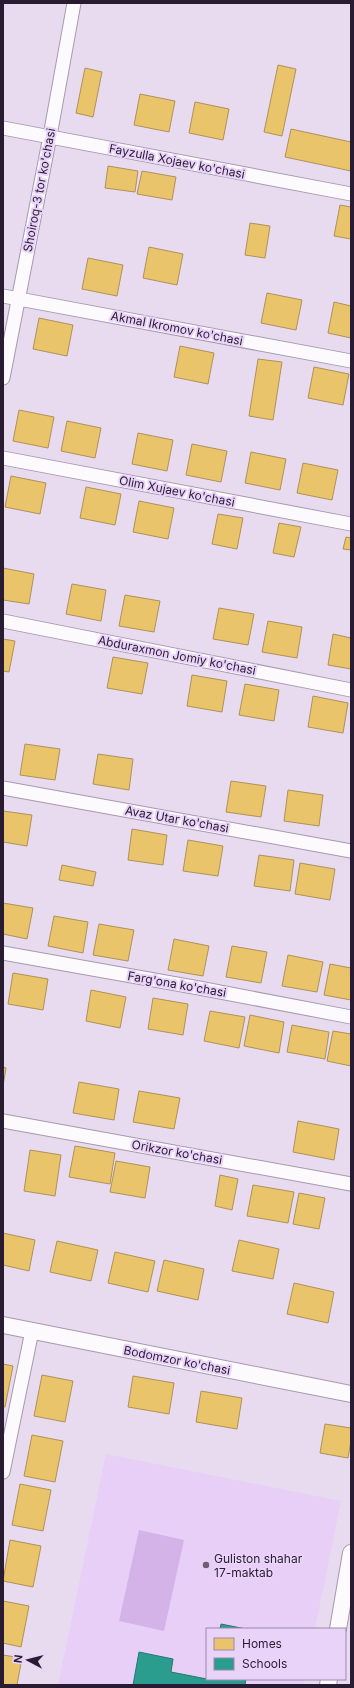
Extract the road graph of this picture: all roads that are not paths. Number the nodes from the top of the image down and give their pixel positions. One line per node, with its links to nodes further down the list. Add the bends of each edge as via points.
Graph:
1 (74, 3): 3 (street, Shoiroq-3 tor ko'chasi)
2 (3, 128): 3 (street, Fayzulla Xojaev ko'chasi)
3 (50, 136): 4 (street, Fayzulla Xojaev ko'chasi); 6 (street, Shoiroq-3 tor ko'chasi)
4 (351, 194)
5 (3, 296): 6 (street, Akmal Ikromov ko'chasi)
6 (18, 299): 7 (street, Akmal Ikromov ko'chasi); 8 (street, Shoiroq-3 tor ko'chasi)
7 (351, 361)
8 (3, 378)
9 (3, 458): 10 (street, Olim Xujaev ko'chasi)
10 (351, 524)
11 (3, 621): 12 (street, Abduraxmon Jomiy ko'chasi)
12 (351, 690)
13 (3, 788): 14 (street, Avaz Utar ko'chasi)
14 (351, 851)
15 (3, 953): 16 (street, Farg'ona ko'chasi)
16 (351, 1017)
17 (3, 1121): 18 (street, Orikzor ko'chasi)
18 (351, 1184)
19 (3, 1325): 20 (street, Bodomzor ko'chasi)
20 (32, 1331): 21 (street, Bodomzor ko'chasi); 22 (street)
21 (351, 1394)
22 (3, 1472)
23 (351, 1553): 24 (street)
24 (338, 1628)

